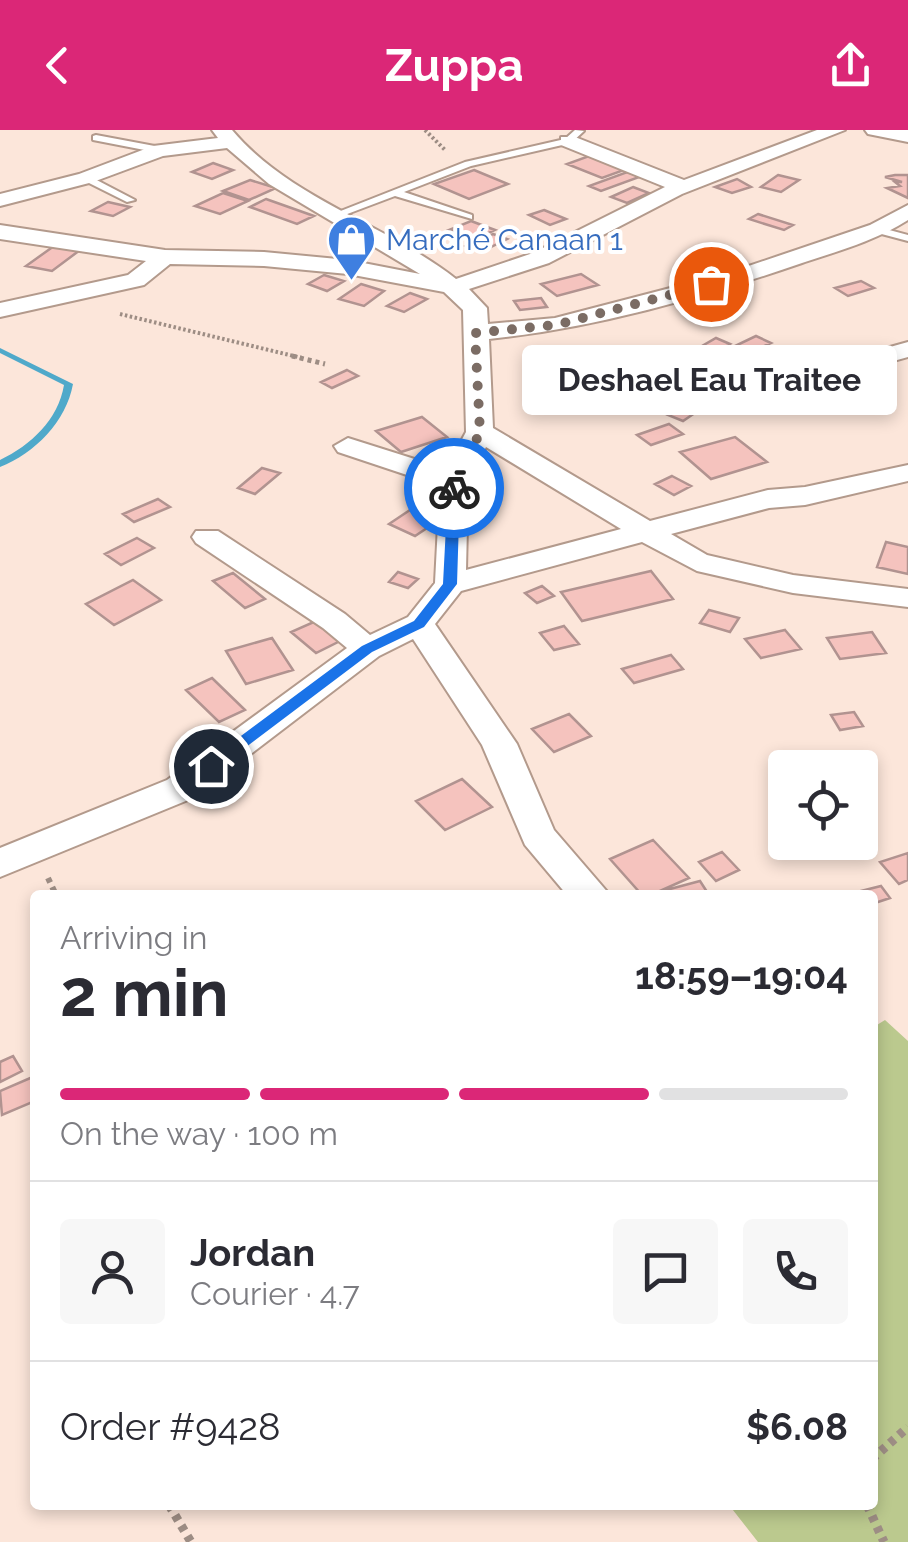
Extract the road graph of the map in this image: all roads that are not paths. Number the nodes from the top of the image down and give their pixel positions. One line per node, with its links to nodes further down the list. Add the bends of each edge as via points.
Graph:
1 (835, 130): 9 (street)
2 (875, 130): 5 (street)
3 (226, 136): 7 (street); 13 (street, via 272,178)
4 (574, 136): 9 (street); 10 (lane, via 468,164)
5 (908, 136)
6 (96, 138): 7 (lane)
7 (160, 150): 8 (street)
8 (86, 178): 11 (street); 12 (lane)
9 (684, 186): 18 (street, via 542,258)
10 (397, 193): 13 (lane); 14 (lane)
11 (0, 200)
12 (130, 200)
13 (338, 214): 18 (street)
14 (468, 218)
15 (899, 226): 20 (street, via 616,310 556,325)
16 (0, 232): 17 (street)
17 (165, 257): 18 (street, via 314,264); 19 (street, via 136,280)
18 (453, 287): 20 (street, via 475,308)
19 (0, 310)
20 (475, 333): 23 (street)
21 (908, 349): 22 (street)
22 (846, 374)
23 (480, 432): 26 (street); 27 (street)
24 (348, 446): 26 (street)
25 (908, 474): 27 (street, via 768,499)
26 (454, 481): 29 (street)
27 (644, 534): 29 (street); 30 (street, via 697,562 793,584)
28 (208, 537): 32 (street)
29 (450, 584): 31 (street)
30 (908, 598)
31 (419, 624): 32 (street); 34 (street, via 498,744 538,836)
32 (367, 649): 33 (street, via 180,789)
33 (0, 863)
34 (586, 890)

